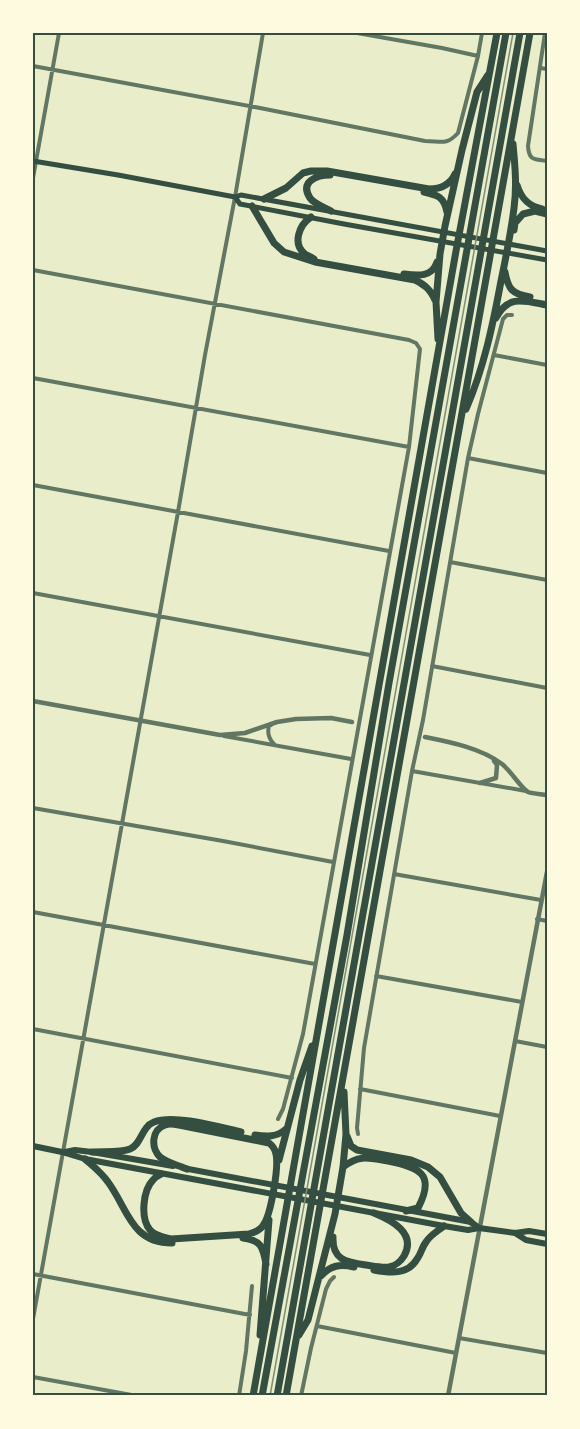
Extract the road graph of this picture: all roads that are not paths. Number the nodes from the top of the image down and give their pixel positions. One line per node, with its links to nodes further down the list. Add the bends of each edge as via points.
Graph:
1 (59, 33): 14 (street)
2 (263, 33): 16 (street)
3 (357, 33): 10 (street)
4 (482, 33): 10 (street)
5 (497, 33): 15 (highway)
6 (506, 33): 135 (highway)
7 (520, 33): 136 (highway)
8 (530, 33): 17 (highway)
9 (545, 33): 12 (street)
10 (478, 56): 16 (street, via 458,133 447,142)
11 (33, 66): 14 (street)
12 (540, 68): 13 (street); 19 (street, via 528,154)
13 (547, 69)
14 (52, 70): 16 (street); 18 (street)
15 (490, 72): 20 (highway, via 477,92); 41 (highway)
16 (250, 107): 23 (street)
17 (512, 136): 22 (highway); 46 (highway)
18 (34, 161): 21 (street); 23 (main road)
19 (547, 161)
20 (459, 163): 24 (highway, via 453,178 439,189 311,171); 29 (highway)
21 (33, 178)
22 (515, 180): 27 (highway, via 527,203); 30 (highway)
23 (235, 197): 24 (main road); 25 (main road, via 240,204); 38 (street)
24 (264, 200): 26 (main road)
25 (252, 206): 28 (main road); 36 (highway, via 274,243 284,252 315,262 415,280 431,291)
26 (331, 211): 29 (highway, via 316,203 307,190 310,180 317,176 432,194 445,203); 32 (main road)
27 (547, 212): 30 (highway, via 523,214)
28 (311, 217): 31 (highway, via 303,223 298,238 304,254 313,258 421,276 435,267); 33 (main road)
29 (446, 226): 31 (highway)
30 (509, 237): 34 (highway)
31 (441, 251): 36 (highway)
32 (547, 251)
33 (547, 260)
34 (505, 262): 37 (highway, via 512,291); 40 (highway)
35 (33, 270): 38 (street)
36 (436, 302): 41 (highway)
37 (547, 303): 40 (highway, via 506,304)
38 (215, 304): 45 (street); 47 (street, via 416,344 420,349)
39 (512, 315): 42 (street, via 503,319)
40 (493, 325): 46 (highway)
41 (438, 350): 86 (highway)
42 (494, 355): 43 (street); 48 (street)
43 (547, 365)
44 (33, 378): 45 (street)
45 (196, 408): 47 (street); 51 (street)
46 (461, 419): 92 (highway)
47 (409, 447): 52 (street)
48 (468, 458): 49 (street); 53 (street)
49 (547, 473)
50 (33, 485): 51 (street)
51 (178, 512): 52 (street); 56 (street)
52 (389, 551): 57 (street)
53 (450, 562): 54 (street); 58 (street)
54 (547, 580)
55 (33, 593): 56 (street)
56 (159, 616): 57 (street); 61 (street)
57 (370, 655): 67 (street)
58 (432, 666): 59 (street); 69 (street)
59 (547, 688)
60 (33, 701): 61 (street)
61 (140, 721): 64 (street); 74 (street)
62 (276, 722): 63 (street, via 318,717); 64 (street, via 245,733); 66 (street, via 268,731)
63 (352, 722)
64 (220, 735): 66 (street)
65 (425, 737): 68 (street, via 456,743)
66 (275, 745): 67 (street)
67 (351, 759): 75 (street)
68 (493, 759): 70 (street, via 497,765 496,778); 71 (street, via 509,770)
69 (412, 771): 70 (street); 77 (street)
70 (480, 783): 71 (street)
71 (527, 792): 72 (street)
72 (547, 795)
73 (33, 808): 74 (street)
74 (122, 824): 75 (street); 82 (street)
75 (333, 862): 83 (street)
76 (547, 872): 78 (street)
77 (394, 874): 78 (street); 84 (street)
78 (541, 900): 80 (street)
79 (33, 912): 82 (street)
80 (537, 919): 81 (street); 85 (street)
81 (547, 921)
82 (103, 925): 83 (street); 88 (street)
83 (315, 964): 91 (street)
84 (376, 976): 85 (street); 93 (street)
85 (522, 1002): 89 (street)
86 (319, 1027): 96 (highway); 130 (highway)
87 (33, 1029): 88 (street)
88 (83, 1038): 91 (street); 100 (street)
89 (515, 1041): 90 (street); 94 (street)
90 (547, 1047)
91 (292, 1078): 95 (street)
92 (343, 1084): 97 (highway); 127 (highway)
93 (360, 1089): 94 (street); 98 (street)
94 (500, 1116): 113 (street)
95 (279, 1119)
96 (286, 1130): 101 (highway, via 261,1136 167,1119 152,1122 130,1149); 106 (highway)
97 (346, 1134): 103 (highway); 111 (highway, via 357,1150 428,1167 440,1177 461,1213)
98 (358, 1134)
99 (33, 1146): 100 (main road)
100 (62, 1152): 101 (main road); 102 (main road); 119 (street)
101 (92, 1152): 104 (main road)
102 (85, 1159): 105 (main road); 117 (highway, via 102,1173 134,1225 151,1240 171,1243 254,1239 264,1250)
103 (343, 1167): 108 (highway, via 358,1157 367,1157 416,1168 422,1174 425,1193 418,1208); 110 (highway)
104 (186, 1169): 106 (highway, via 161,1157 155,1149 160,1127 179,1125 269,1143 277,1156); 108 (main road)
105 (161, 1174): 107 (highway, via 148,1188 144,1209 145,1221 159,1237 249,1234 264,1226); 109 (main road)
106 (275, 1177): 107 (highway)
107 (269, 1211): 117 (highway)
108 (406, 1211): 111 (main road)
109 (374, 1213): 110 (highway, via 393,1221 406,1238 404,1256 390,1267 340,1259 332,1245); 112 (main road)
110 (334, 1218): 121 (highway)
111 (471, 1222): 113 (main road)
112 (444, 1226): 113 (main road); 121 (highway, via 427,1240 408,1269 384,1272 338,1265)
113 (479, 1228): 114 (main road); 126 (street)
114 (515, 1233): 115 (main road); 116 (main road, via 526,1240)
115 (547, 1234)
116 (547, 1244)
117 (266, 1264): 130 (highway)
118 (33, 1274): 119 (street)
119 (40, 1276): 123 (street); 124 (street)
120 (334, 1277): 125 (street)
121 (320, 1278): 127 (highway, via 309,1320)
122 (252, 1286): 123 (street)
123 (250, 1315): 133 (street)
124 (33, 1319)
125 (317, 1326): 128 (street); 138 (street)
126 (459, 1338): 128 (street); 129 (street)
127 (296, 1341): 137 (highway)
128 (456, 1353): 139 (street)
129 (547, 1353)
130 (257, 1376): 134 (highway)
131 (33, 1377): 132 (street)
132 (137, 1396)
133 (239, 1396)
134 (253, 1396)
135 (262, 1396)
136 (277, 1396)
137 (286, 1396)
138 (301, 1396)
139 (448, 1396)

